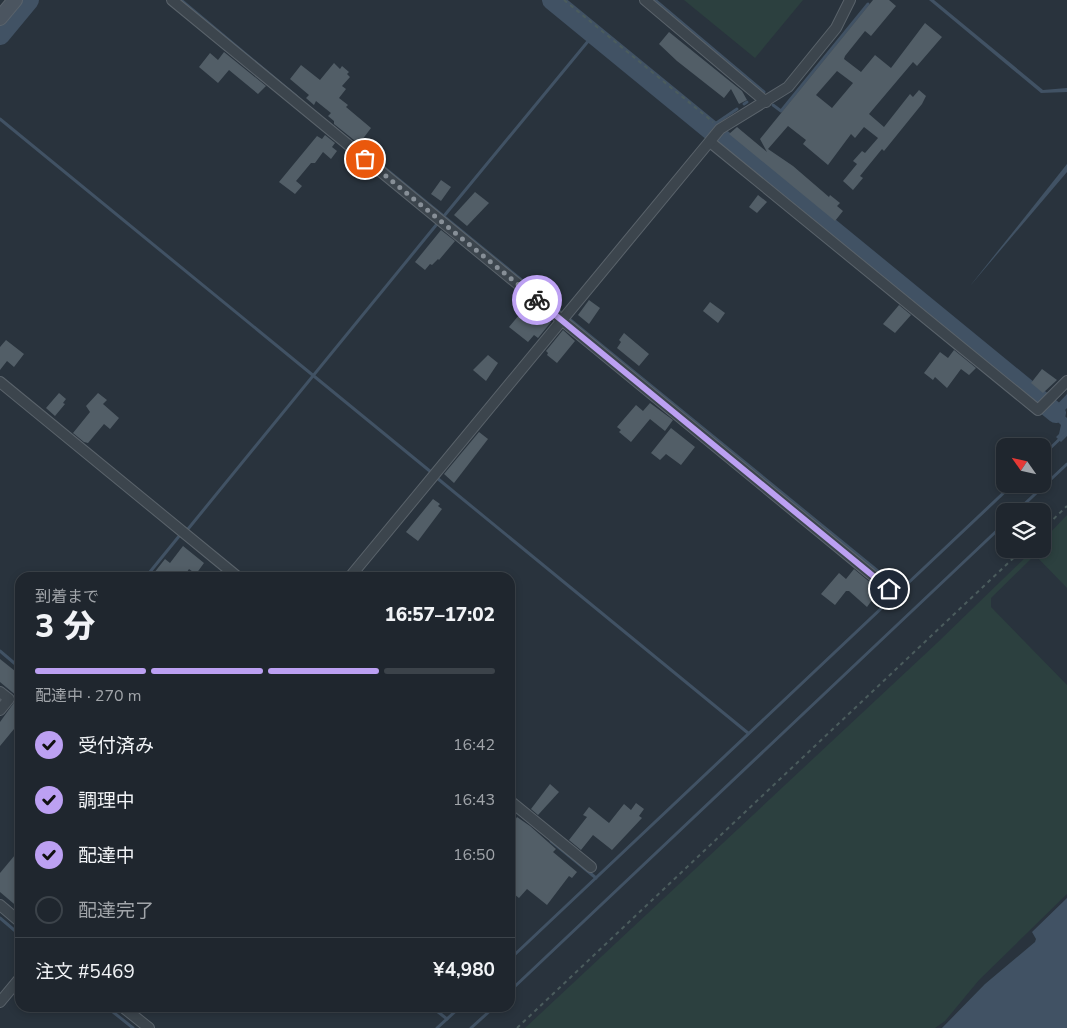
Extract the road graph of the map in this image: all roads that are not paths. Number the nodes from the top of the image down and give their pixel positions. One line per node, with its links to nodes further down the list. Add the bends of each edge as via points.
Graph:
1 (15, 0): 5 (street)
2 (172, 0): 8 (street)
3 (644, 0): 6 (street)
4 (850, 0): 6 (street, via 842,20 813,57 788,87)
5 (0, 18)
6 (766, 102): 7 (street)
7 (714, 136): 8 (street); 9 (street, via 1038,410)
8 (565, 316): 12 (street); 13 (street)
9 (1067, 381)
10 (0, 382): 11 (street)
11 (232, 572)
12 (354, 572)
13 (889, 589)
14 (0, 692): 15 (street, via 9,699)
15 (0, 710)
16 (515, 804): 17 (street)
17 (591, 867)
18 (0, 905): 19 (street)
19 (15, 918)
20 (15, 984): 21 (street)
21 (0, 1002)
22 (129, 1012): 23 (street)
23 (149, 1028)

